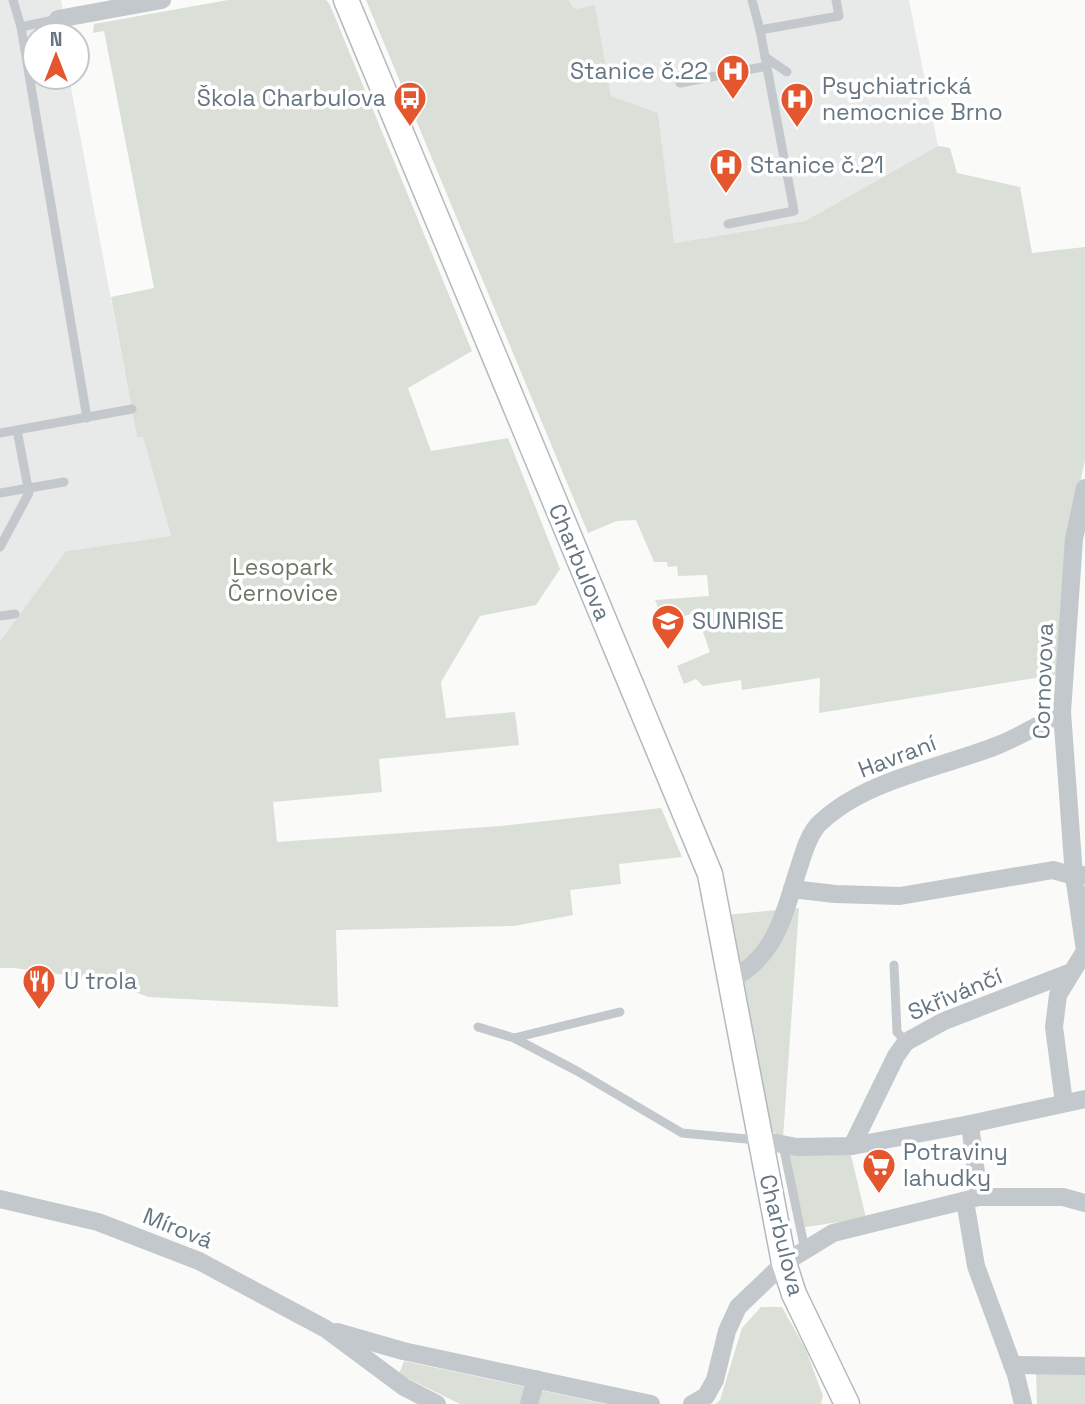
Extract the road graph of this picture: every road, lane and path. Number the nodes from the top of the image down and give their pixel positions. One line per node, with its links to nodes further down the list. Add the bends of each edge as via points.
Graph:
1 (13, 0): 8 (lane)
2 (162, 0): 6 (street)
3 (346, 0): 32 (street, Charbulova, via 710,874)
4 (752, 0): 9 (lane)
5 (836, 0): 9 (lane, via 839,16)
6 (58, 19): 7 (lane)
7 (49, 21)
8 (21, 27)
9 (760, 30): 10 (lane)
10 (766, 62): 11 (lane); 12 (lane); 14 (lane, via 794,211)
11 (787, 72)
12 (680, 83)
13 (32, 91): 16 (lane)
14 (728, 224)
15 (132, 409): 16 (lane)
16 (87, 418): 17 (lane)
17 (17, 430): 18 (lane); 20 (lane)
18 (0, 433)
19 (64, 482): 20 (lane)
20 (28, 488): 22 (lane); 23 (lane)
21 (1085, 488): 26 (street, Cornovova, via 1074,539)
22 (0, 493)
23 (0, 547)
24 (15, 614): 25 (lane)
25 (0, 617)
26 (1062, 712): 27 (street, Cornovova); 28 (street, Havraní, via 998,746 883,785 842,805 819,823 804,850)
27 (1080, 875): 28 (street, via 1053,870 900,895); 29 (street, Cornovova)
28 (792, 889): 32 (street, Havraní, via 774,940 757,962)
29 (1085, 951): 31 (street)
30 (894, 965): 36 (lane, via 897,1032)
31 (1069, 974): 36 (street, Skřivánčí, via 944,1021); 38 (street, via 1058,995 1054,1027)
32 (732, 979): 40 (street, Charbulova)
33 (620, 1012): 35 (lane)
34 (478, 1027): 35 (lane)
35 (514, 1038): 40 (lane, via 682,1133)
36 (906, 1042): 41 (street, Skřivánčí)
37 (1085, 1098): 38 (street)
38 (1064, 1103): 39 (street)
39 (970, 1124): 41 (street); 43 (street)
40 (771, 1143): 41 (street); 45 (lane); 46 (street, Charbulova)
41 (852, 1146)
42 (0, 1199): 47 (street, Mírová, via 97,1222 199,1261)
43 (972, 1199): 44 (street, via 1063,1197); 45 (street, via 833,1233); 48 (street, via 975,1266)
44 (1085, 1203)
45 (805, 1250): 46 (street)
46 (784, 1263): 54 (street, via 738,1307 715,1380 706,1396); 55 (street, Charbulova, via 794,1294)
47 (326, 1329): 50 (street, via 403,1351); 51 (street, via 404,1387)
48 (1012, 1365): 49 (street); 56 (street)
49 (1085, 1366)
50 (536, 1379): 52 (street); 53 (street)
51 (437, 1404)
52 (529, 1404)
53 (651, 1404)
54 (692, 1404)
55 (847, 1404)
56 (1023, 1404)

